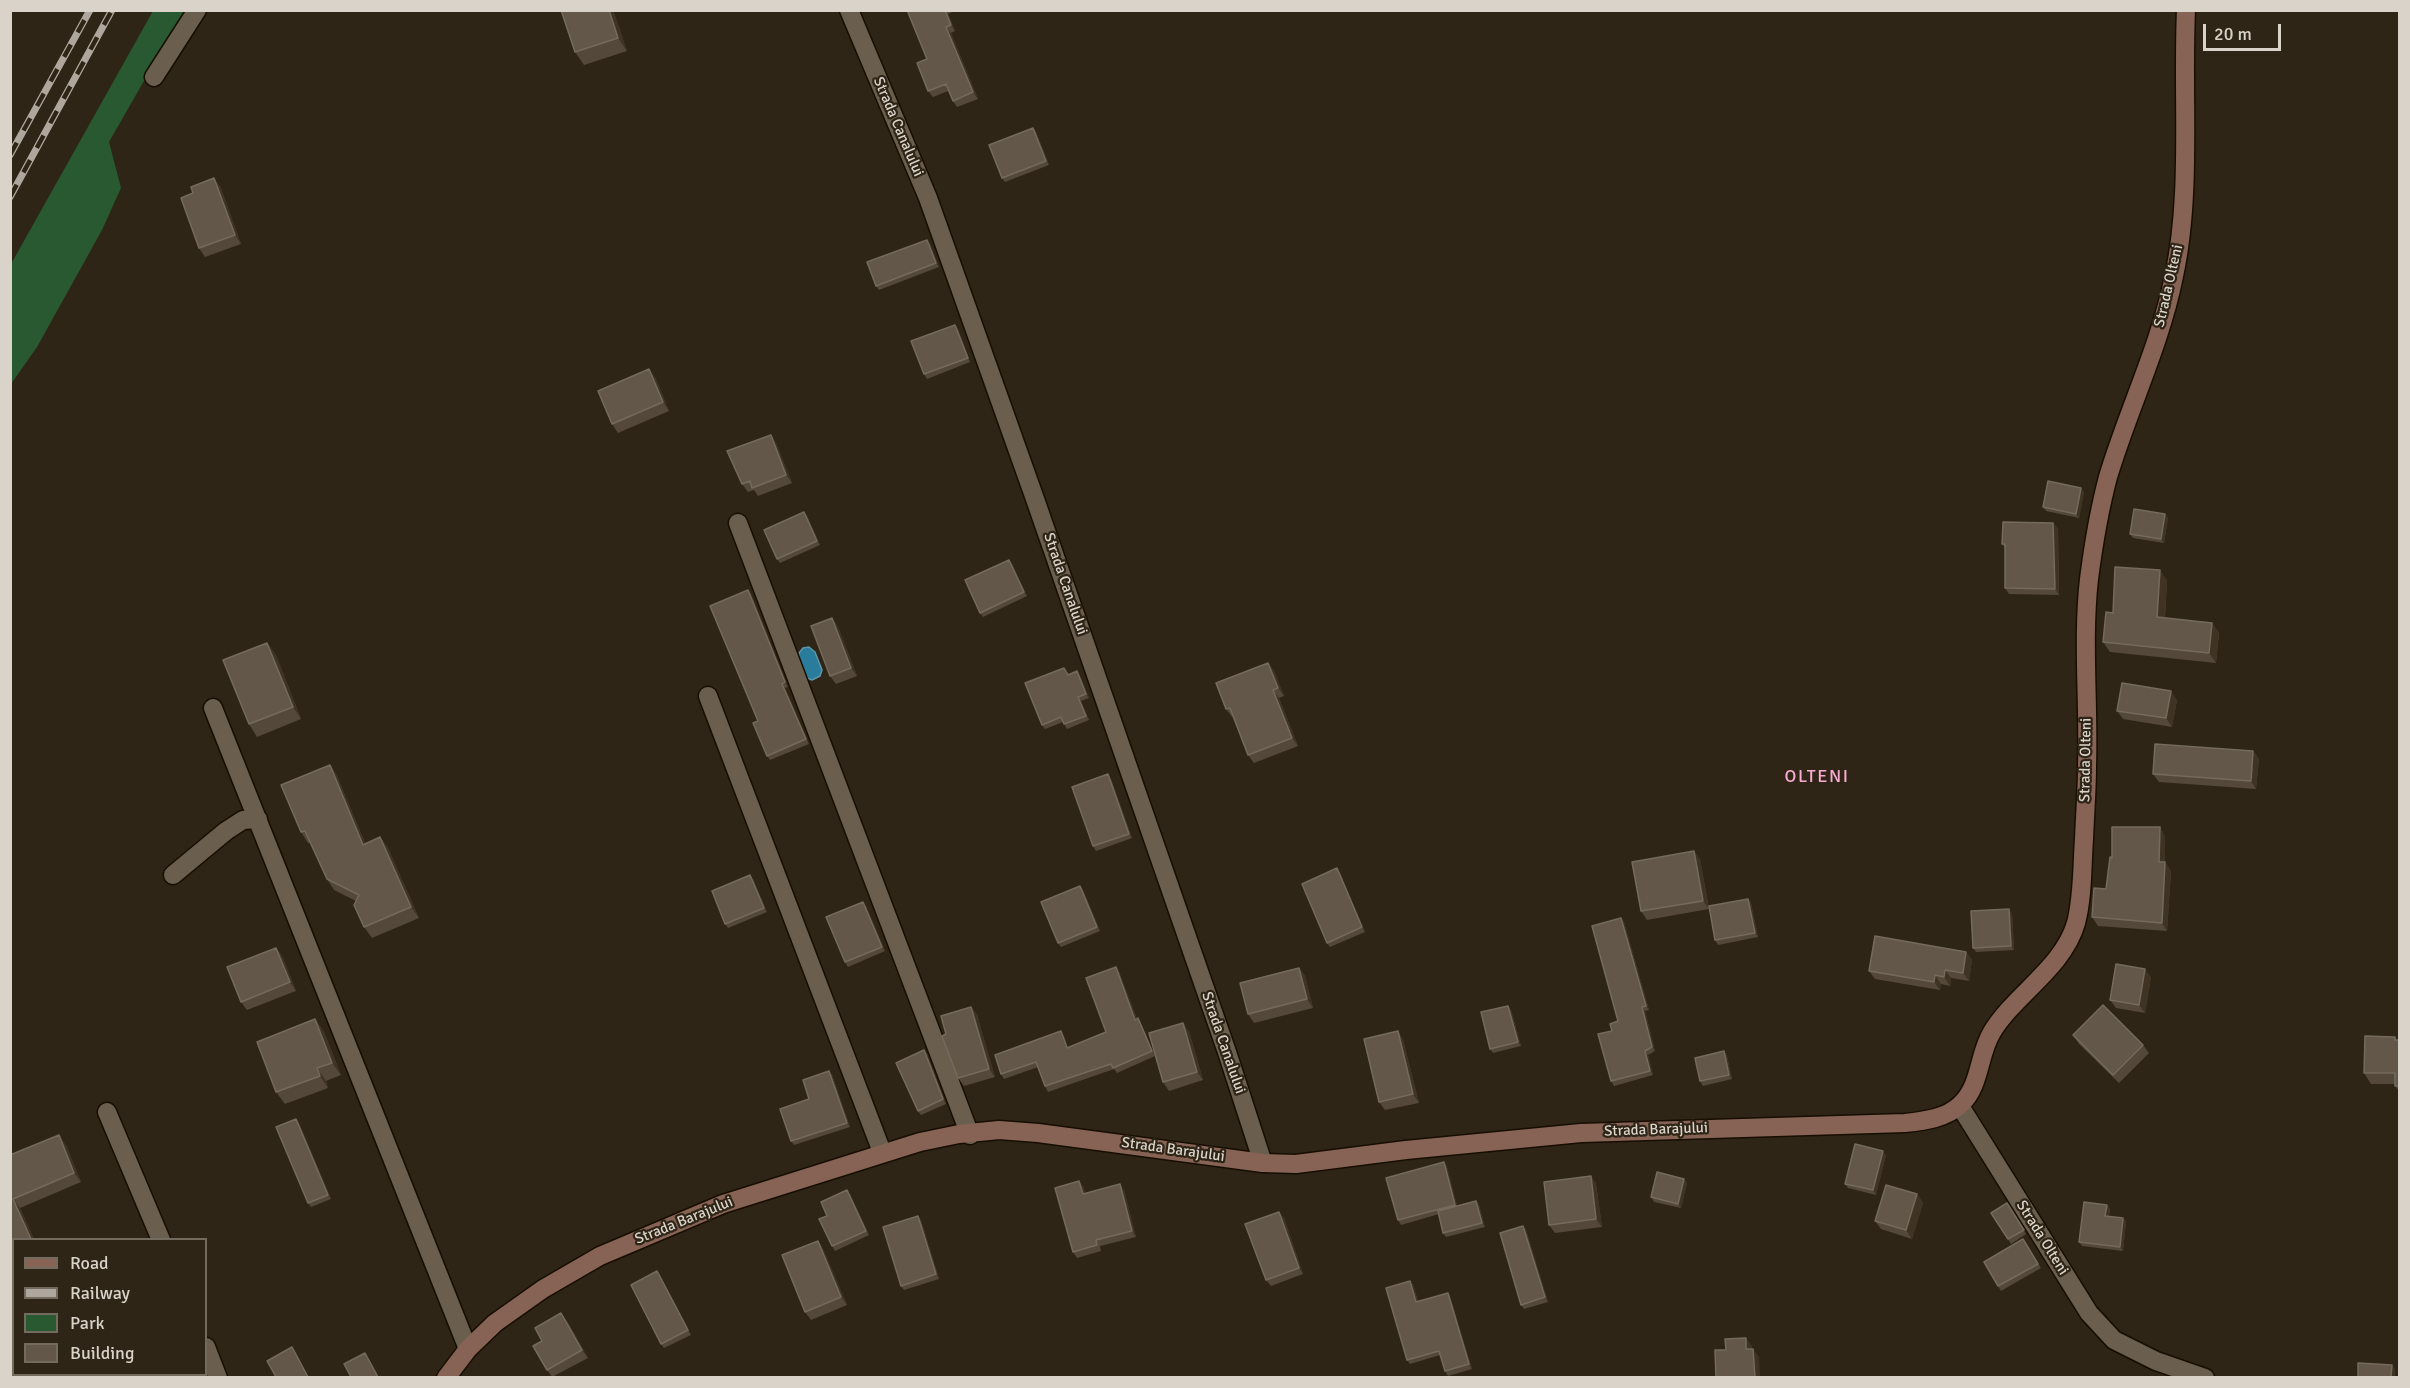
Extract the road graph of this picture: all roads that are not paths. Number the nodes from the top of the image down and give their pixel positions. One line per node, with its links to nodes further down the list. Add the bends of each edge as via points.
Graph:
1 (197, 10): 4 (street)
2 (849, 10): 14 (street, Strada Canalului, via 928,198)
3 (2186, 10): 10 (street, Strada Olteni, via 2183,222 2174,277 2157,339 2108,479 2090,575 2085,638 2088,765 2076,922 2064,948 2003,1015 1990,1035 1972,1092)
4 (154, 77)
5 (738, 524): 12 (street)
6 (708, 696): 13 (street)
7 (213, 708): 8 (street)
8 (258, 819): 9 (street, via 243,820 226,831); 16 (street)
9 (173, 875)
10 (1960, 1106): 14 (street, Strada Barajului, via 1936,1118 1905,1123 1581,1133 1296,1164); 20 (street, Strada Olteni, via 2096,1319 2114,1340 2156,1361)
11 (107, 1112): 15 (street)
12 (970, 1135): 13 (street, Strada Barajului, via 949,1136); 14 (street, Strada Barajului, via 999,1131 1038,1133)
13 (882, 1152): 16 (street, Strada Barajului, via 723,1204 600,1256 543,1289 495,1323)
14 (1263, 1163)
15 (160, 1238)
16 (468, 1349): 19 (street, Strada Barajului)
17 (207, 1350): 18 (street)
18 (218, 1377)
19 (446, 1377)
20 (2205, 1377)

